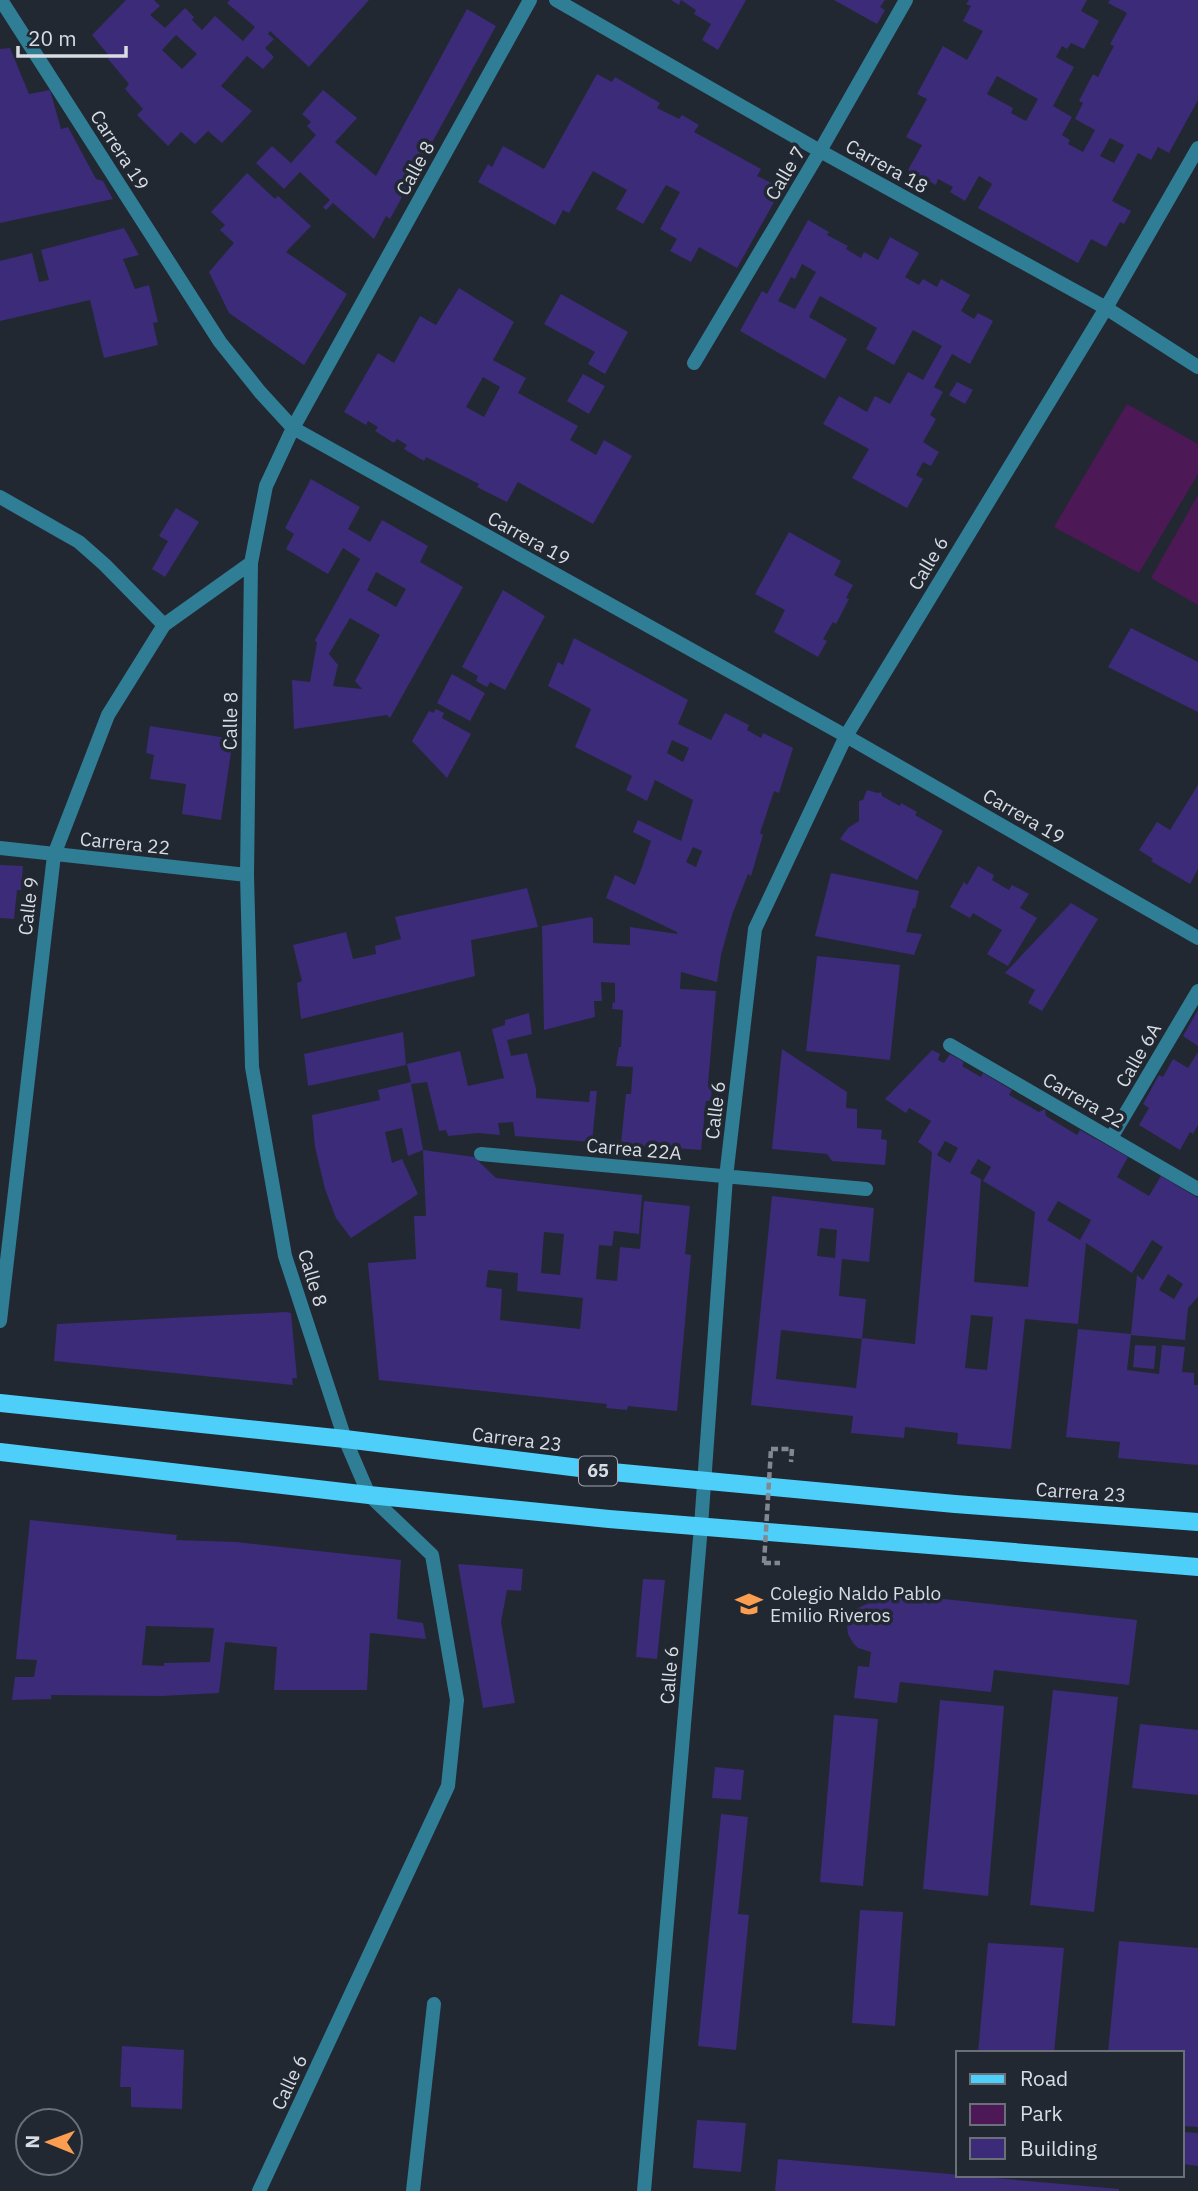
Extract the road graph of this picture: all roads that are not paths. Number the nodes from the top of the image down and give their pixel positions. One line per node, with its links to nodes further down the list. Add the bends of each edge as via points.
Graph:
1 (1, 0): 10 (street, Carrera 19, via 220,342)
2 (530, 0): 10 (street, Calle 8)
3 (556, 0): 6 (street, Carrera 18)
4 (906, 0): 6 (street, Calle 7)
5 (1198, 148): 7 (street, Calle 6)
6 (820, 151): 7 (street, Carrera 18); 8 (street, Calle 7)
7 (1105, 308): 9 (street, Carrera 18); 14 (street, Calle 6)
8 (694, 363)
9 (1198, 367)
10 (293, 428): 12 (street, Calle 8, via 266,486); 14 (street, Carrera 19)
11 (0, 497): 13 (street, via 79,542)
12 (251, 563): 13 (street, Calle 9); 17 (street, Calle 8)
13 (164, 625): 16 (street, Calle 9, via 108,715)
14 (846, 736): 18 (street, Carrera 19); 23 (street, Calle 6, via 755,929)
15 (0, 848): 16 (street, Carrera 22)
16 (54, 855): 17 (street, Carrera 22); 26 (street, Calle 9)
17 (247, 875): 28 (street, Calle 8, via 252,1067 280,1229)
18 (1198, 938)
19 (1198, 991): 21 (street, Calle 6A)
20 (950, 1045): 21 (street, Carrera 22)
21 (1111, 1138): 25 (street, Carrera 22)
22 (481, 1154): 23 (street, Carrea 22A)
23 (726, 1177): 24 (street, Carrea 22A); 30 (street, Calle 6)
24 (866, 1189)
25 (1198, 1189)
26 (0, 1321)
27 (0, 1403): 28 (main road, Carrera 23 / 65)
28 (345, 1439): 30 (main road, Carrera 23 / 65); 31 (street, Calle 8)
29 (0, 1452): 31 (main road)
30 (704, 1481): 32 (main road, Carrera 23 / 65); 33 (street, Calle 6)
31 (369, 1495): 33 (main road); 36 (street, Calle 6, via 432,1555 457,1700 448,1786)
32 (1198, 1522)
33 (701, 1526): 34 (main road); 38 (street, Calle 6)
34 (1198, 1567)
35 (434, 2004): 37 (street)
36 (259, 2191)
37 (413, 2191)
38 (644, 2191)

